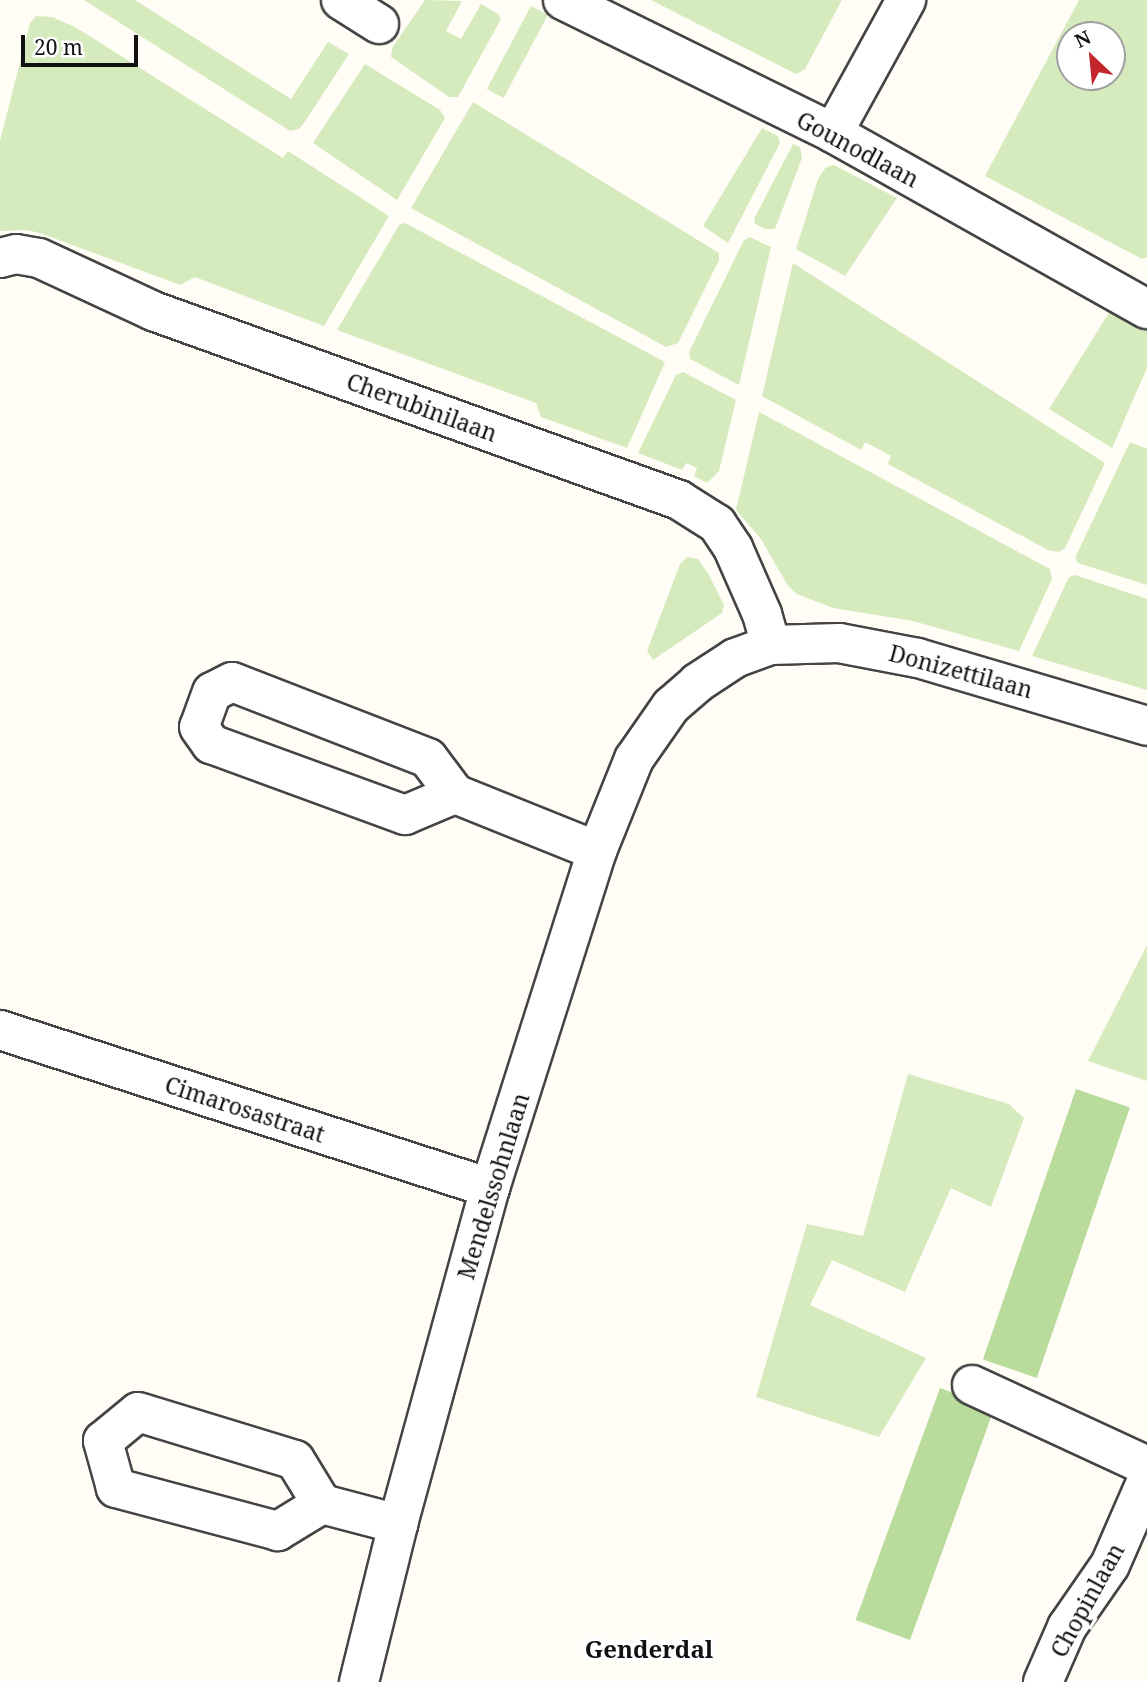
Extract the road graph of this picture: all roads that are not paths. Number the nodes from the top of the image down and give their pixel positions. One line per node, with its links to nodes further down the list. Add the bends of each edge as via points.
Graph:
1 (341, 0): 4 (street)
2 (563, 0): 5 (street, Gounodlaan)
3 (906, 0): 5 (street)
4 (379, 24)
5 (833, 133): 7 (street, Gounodlaan)
6 (0, 258): 8 (street, Cherubinilaan, via 16,254 39,258 153,311 679,500 717,524 733,548)
7 (1147, 309)
8 (771, 645): 9 (street, Donizettilaan, via 809,642 874,648); 11 (street, Mendelssohnlaan, via 735,658 697,682 671,706 634,759)
9 (1147, 726)
10 (455, 794): 10 (street, via 428,758 232,682 212,692 199,727 211,744 405,815); 11 (street)
11 (597, 851): 13 (street, Mendelssohnlaan)
12 (0, 1030): 13 (street, Cimarosastraat)
13 (490, 1188): 18 (street, Mendelssohnlaan)
14 (972, 1385): 15 (street)
15 (1147, 1466)
16 (1147, 1480): 20 (street, Chopinlaan, via 1110,1565 1067,1627)
17 (322, 1504): 17 (street, via 295,1460 138,1412 103,1440 116,1488 278,1531); 18 (street)
18 (398, 1524): 19 (street, Mendelssohnlaan)
19 (359, 1682)
20 (1043, 1682)

